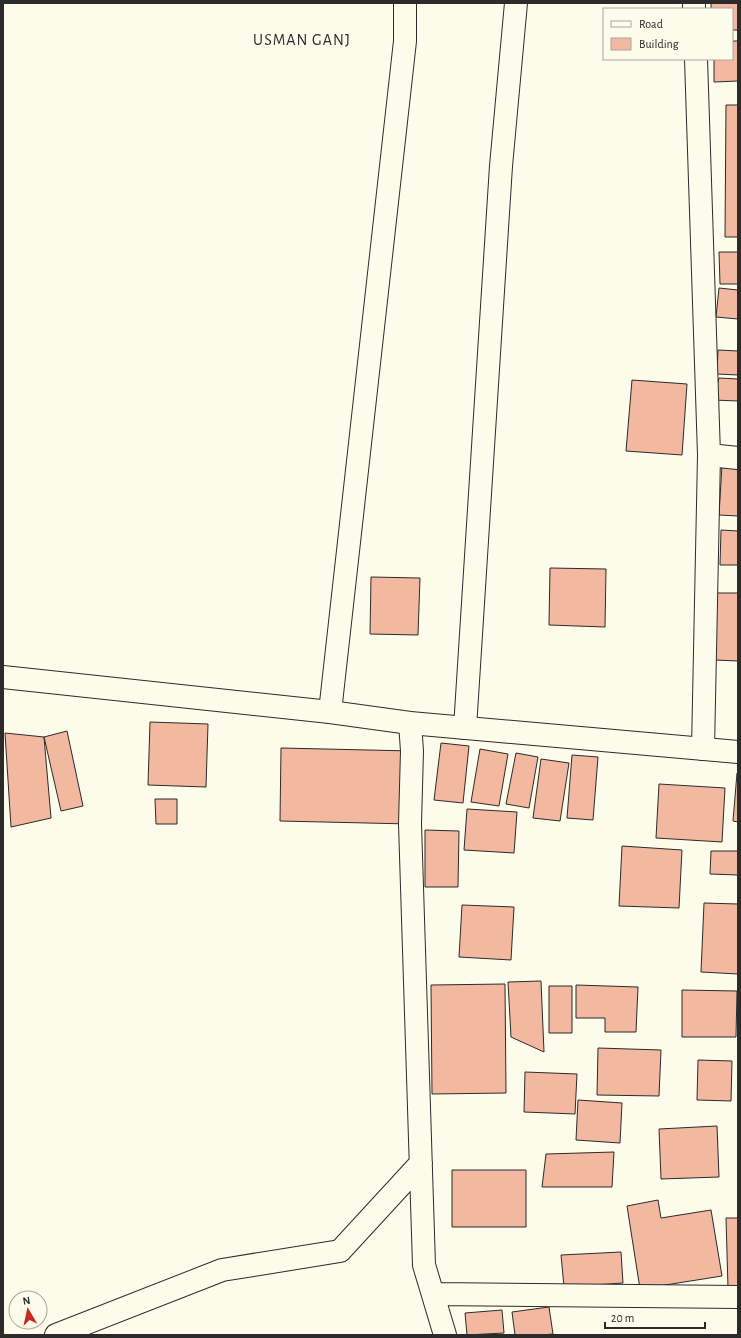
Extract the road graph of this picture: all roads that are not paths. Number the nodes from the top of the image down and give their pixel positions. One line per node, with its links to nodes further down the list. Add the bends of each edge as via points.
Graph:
1 (405, 3): 7 (street, via 405,41)
2 (516, 3): 9 (street, via 501,166)
3 (696, 60): 4 (street)
4 (709, 455): 5 (street); 10 (street)
5 (738, 458)
6 (3, 676): 7 (street)
7 (330, 712): 8 (street)
8 (410, 723): 9 (street); 12 (street, via 410,824)
9 (465, 728): 10 (street)
10 (703, 749): 11 (street)
11 (738, 752)
12 (421, 1163): 13 (street, via 424,1265); 15 (street, via 340,1251 222,1270)
13 (433, 1294): 14 (street); 17 (street)
14 (738, 1298)
15 (89, 1328): 16 (street)
16 (56, 1335)
17 (445, 1335)

